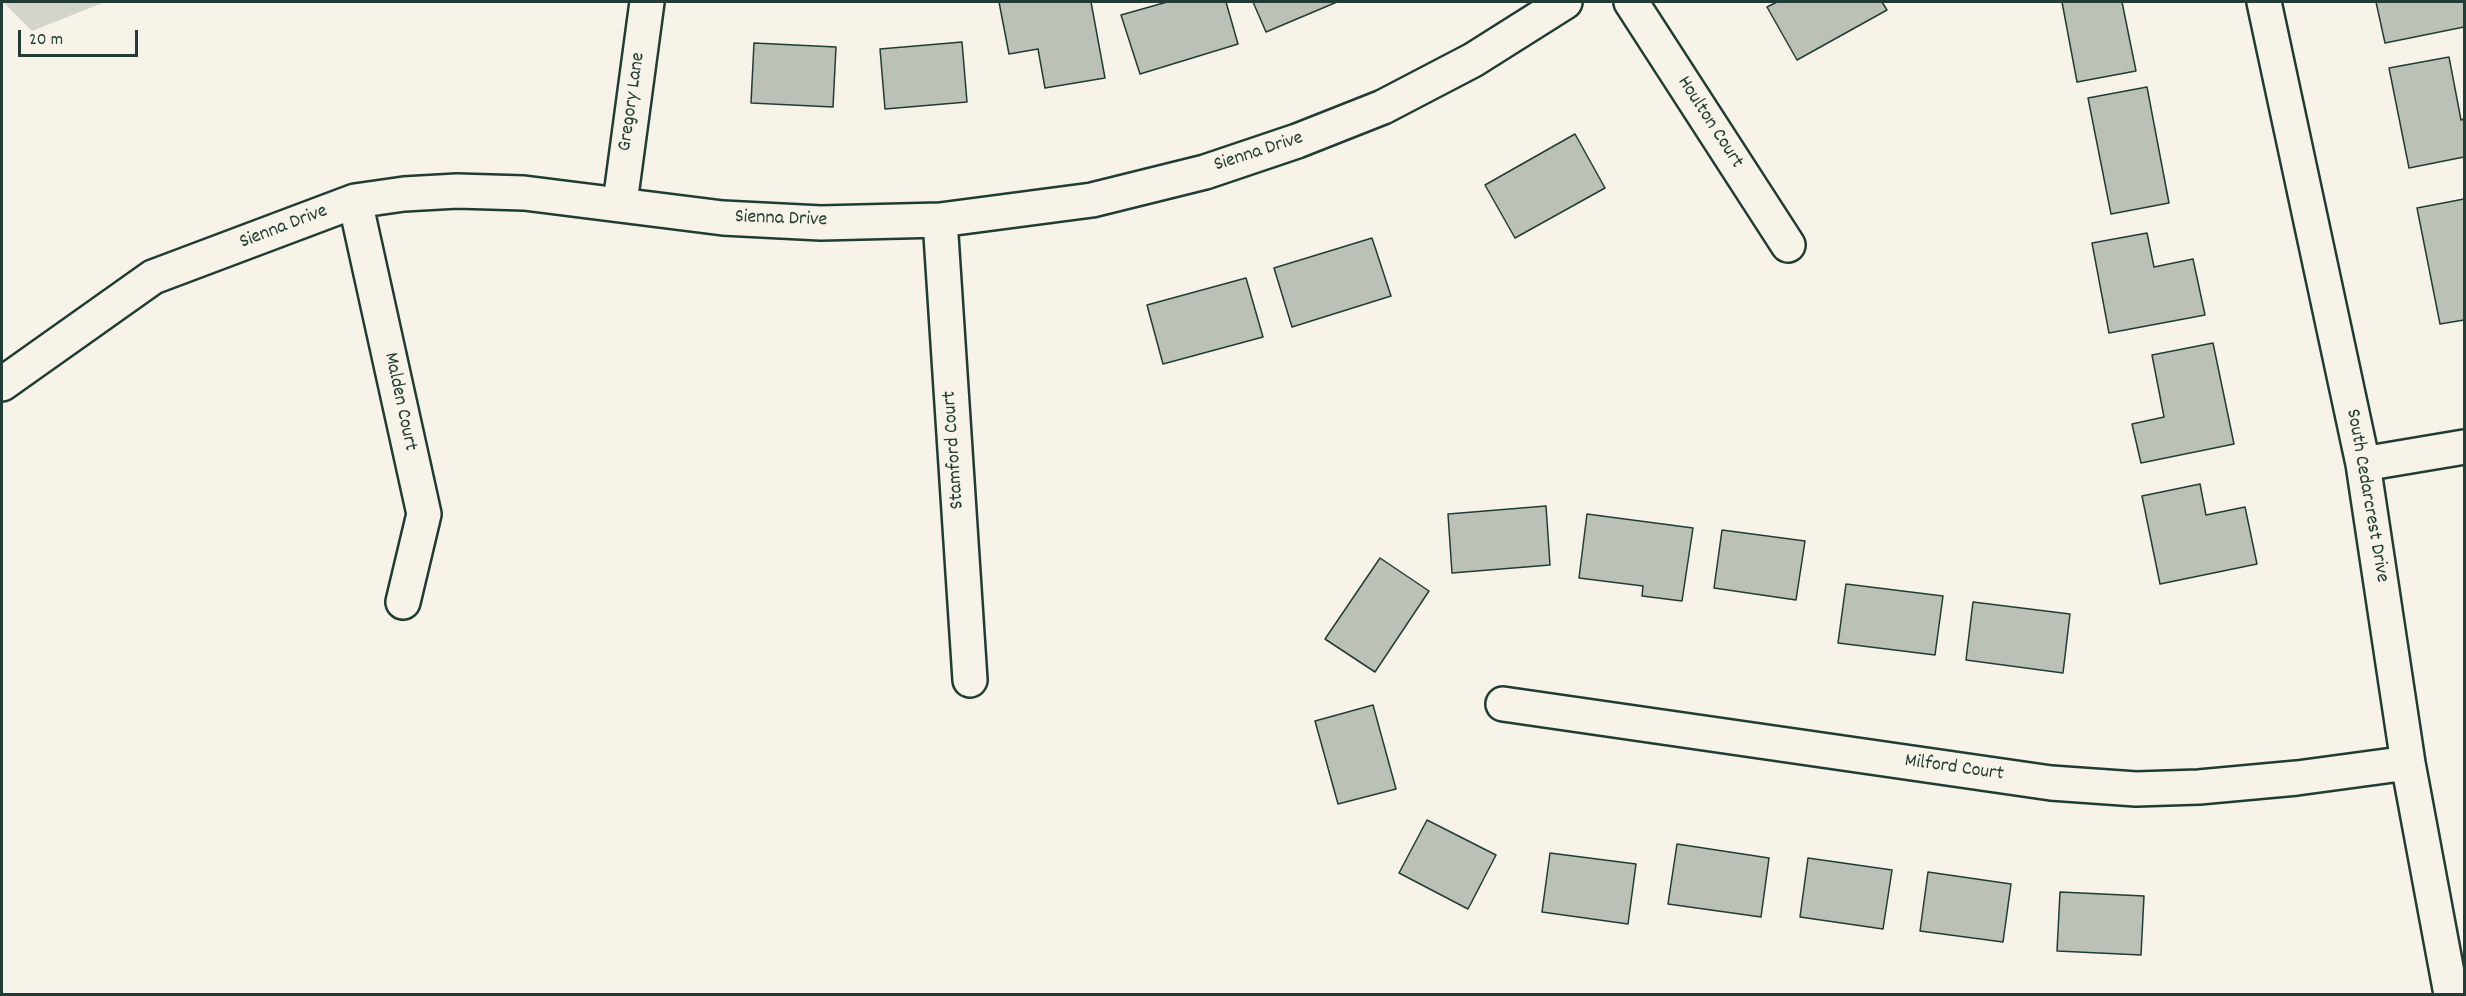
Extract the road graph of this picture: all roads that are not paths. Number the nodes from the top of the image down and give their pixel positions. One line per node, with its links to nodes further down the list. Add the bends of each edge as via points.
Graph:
1 (646, 2): 6 (street, Gregory Lane)
2 (1565, 2): 7 (street, Sienna Drive, via 1473,60 1393,102 1297,141 1204,171 1092,200)
3 (1631, 2): 8 (street, Houlton Court)
4 (2264, 2): 11 (street, South Cedarcrest Drive)
5 (355, 201): 6 (street, Sienna Drive, via 457,191); 9 (street, Sienna Drive, via 153,277); 12 (street, Malden Court, via 424,514)
6 (620, 203): 7 (street, Sienna Drive, via 723,218 821,223)
7 (940, 220): 13 (street, Stamford Court)
8 (1788, 245)
9 (2, 384)
10 (2464, 447): 11 (street)
11 (2363, 464): 15 (street, South Cedarcrest Drive)
12 (404, 602)
13 (970, 680)
14 (1503, 704): 15 (street, Milford Court, via 2051,783 2126,788 2199,787)
15 (2408, 763): 16 (street, South Cedarcrest Drive)
16 (2451, 994)

